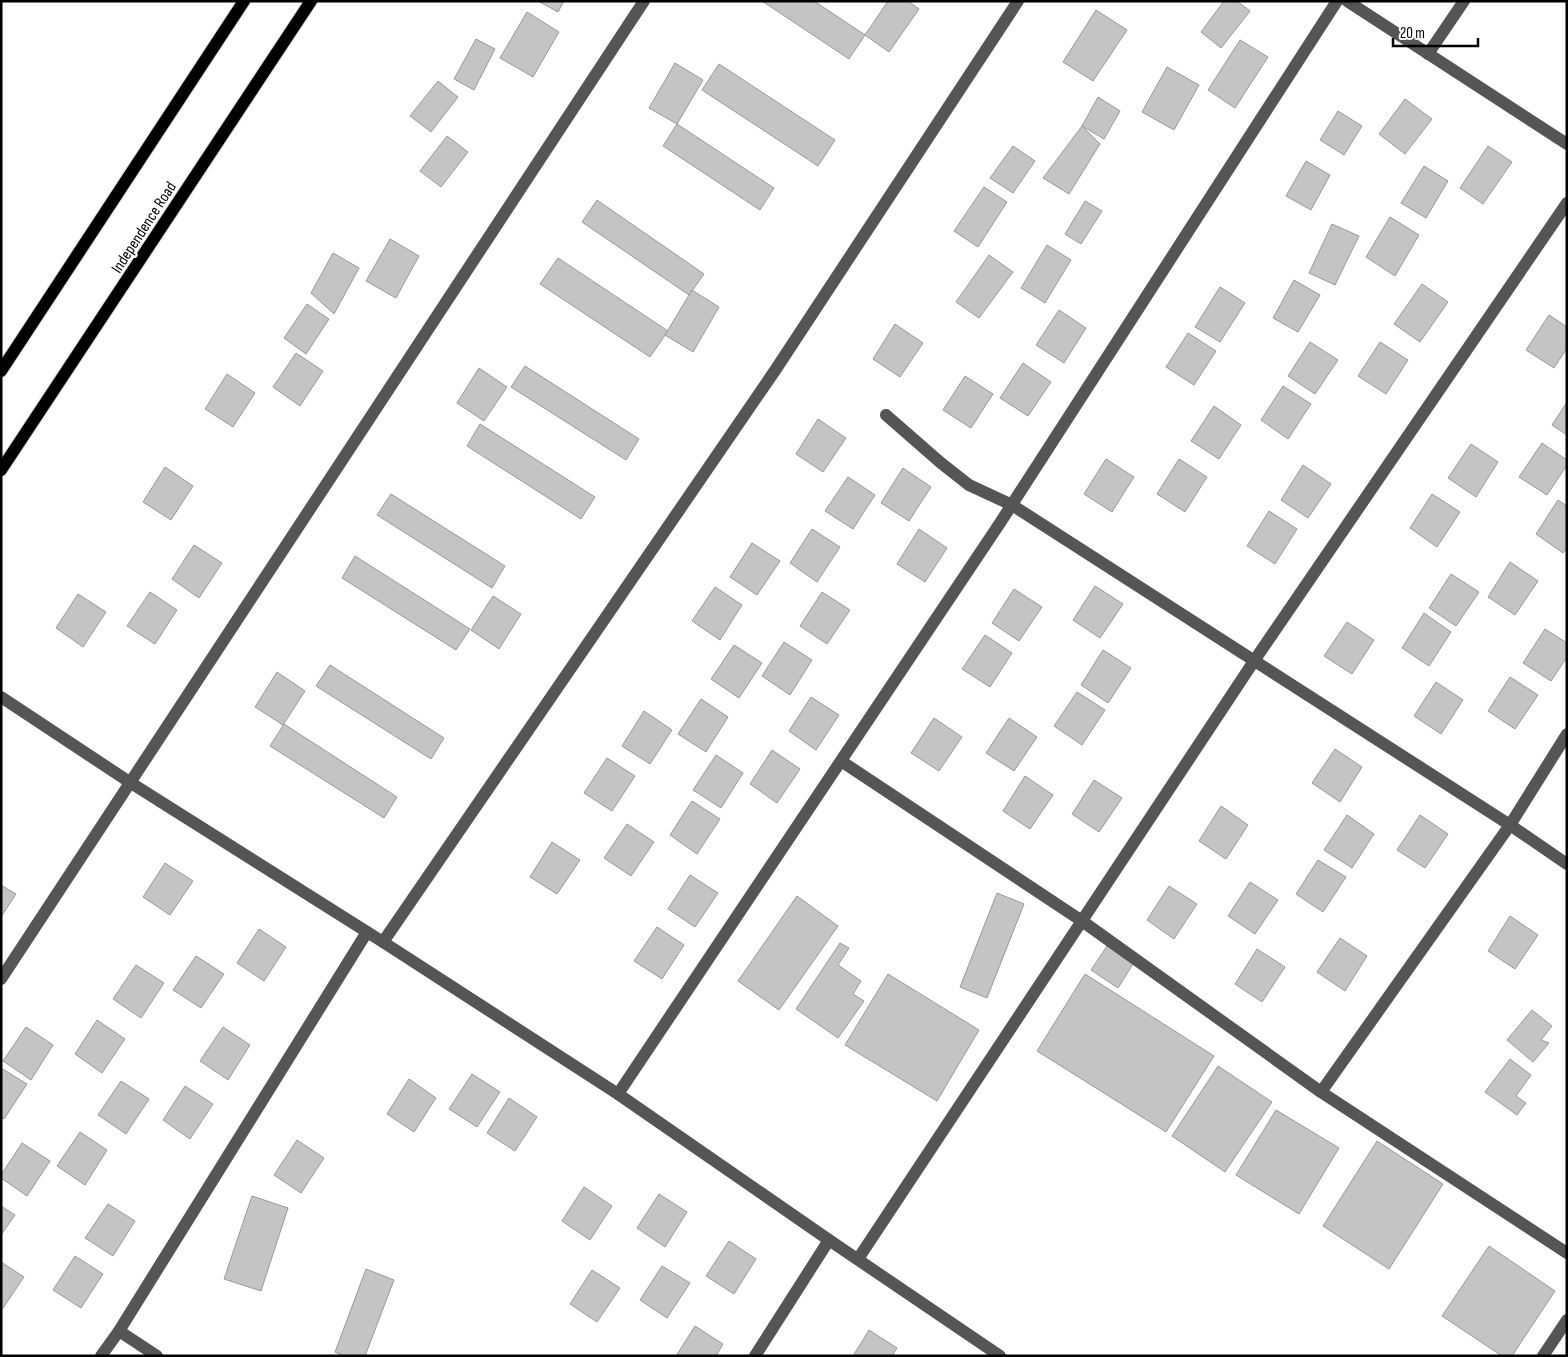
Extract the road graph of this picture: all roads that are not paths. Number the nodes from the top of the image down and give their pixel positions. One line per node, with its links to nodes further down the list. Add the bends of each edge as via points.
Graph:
1 (244, 1): 11 (main road)
2 (311, 1): 13 (main road, Independence Road)
3 (644, 1): 19 (street)
4 (1017, 1): 24 (street, via 776,369)
5 (1336, 1): 14 (street)
6 (1348, 1): 8 (street)
7 (1464, 1): 8 (street)
8 (1428, 54): 9 (street)
9 (1567, 144)
10 (1567, 202): 15 (street)
11 (1, 371)
12 (886, 415): 14 (street, via 940,464 969,485)
13 (1, 470)
14 (1012, 505): 15 (street); 18 (street)
15 (1254, 661): 20 (street); 22 (street)
16 (1, 697): 19 (street)
17 (1567, 734): 20 (street)
18 (841, 761): 22 (street); 27 (street)
19 (131, 783): 23 (street); 25 (street)
20 (1510, 824): 21 (street); 26 (street)
21 (1567, 864)
22 (1082, 921): 26 (street); 30 (street)
23 (367, 932): 24 (street); 32 (street)
24 (383, 942): 27 (street)
25 (1, 979)
26 (1321, 1092): 29 (street)
27 (618, 1094): 28 (street)
28 (828, 1240): 30 (street); 35 (street)
29 (1567, 1253)
30 (858, 1259): 36 (street)
31 (1567, 1320): 37 (street)
32 (119, 1331): 33 (street); 34 (street)
33 (101, 1356)
34 (157, 1356)
35 (755, 1356)
36 (1000, 1356)
37 (1543, 1356)

